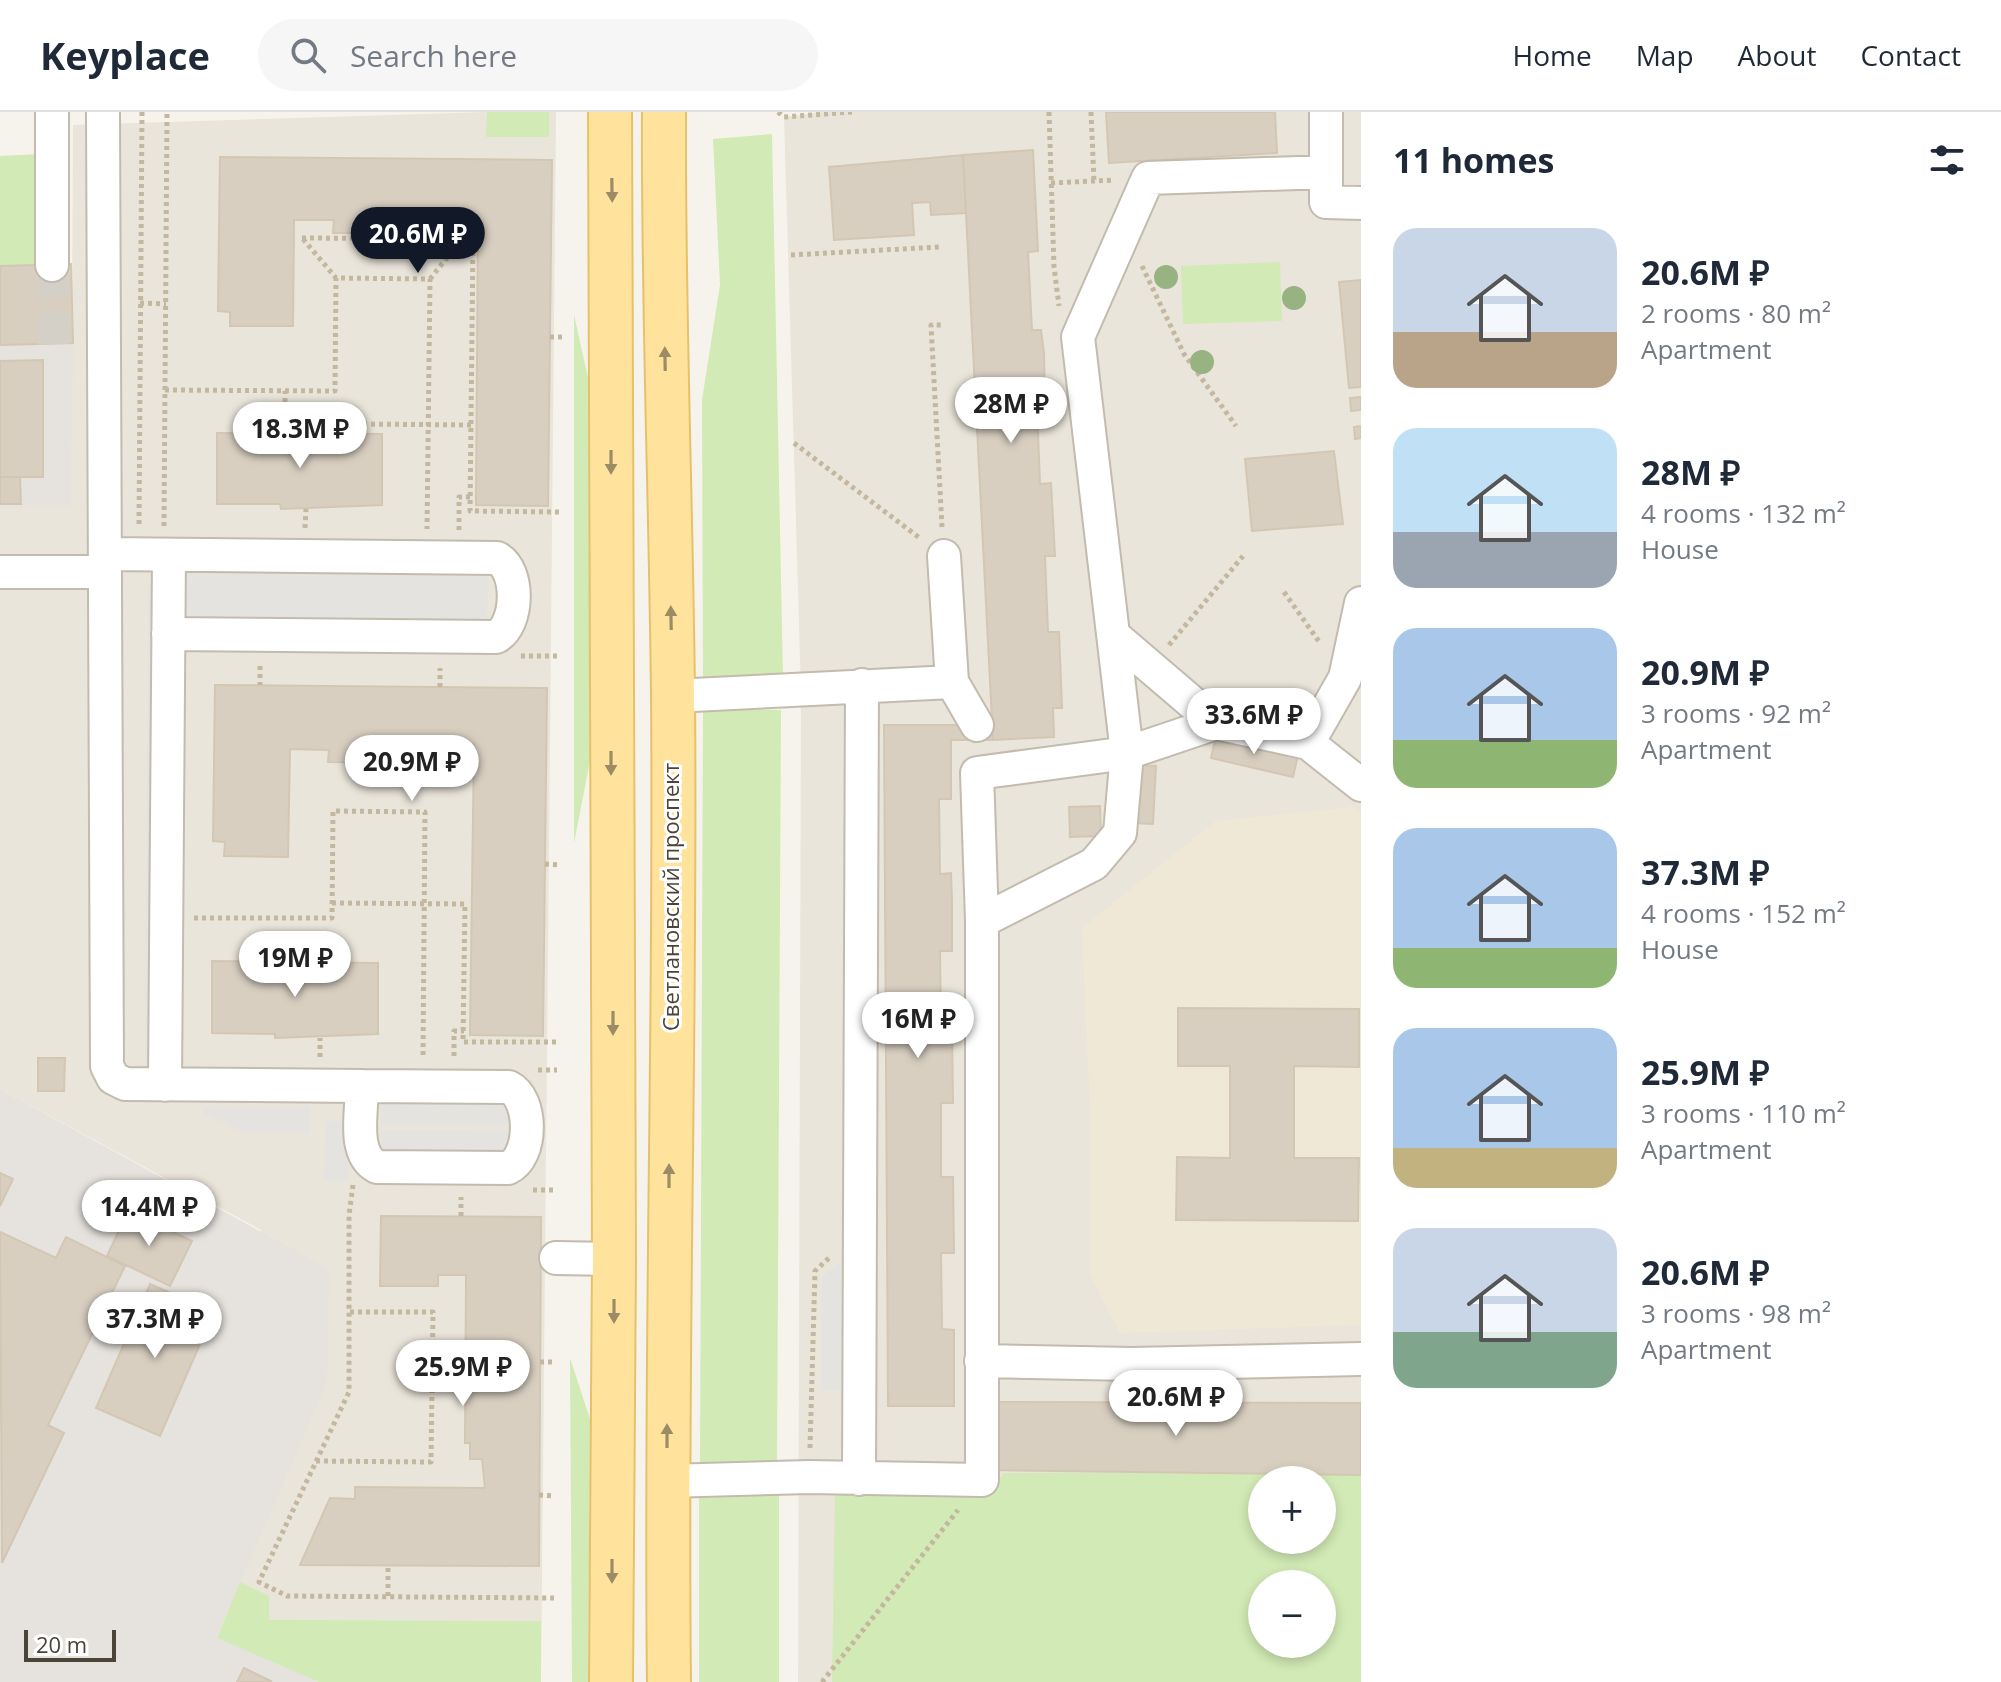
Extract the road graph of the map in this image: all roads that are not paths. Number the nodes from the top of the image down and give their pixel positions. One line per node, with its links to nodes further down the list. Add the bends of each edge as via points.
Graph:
1 (52, 112): 8 (lane)
2 (103, 112): 11 (lane)
3 (610, 112): 28 (main road, one-way to 28)
4 (664, 112): 18 (main road, Светлановский проспект, one-way to 4)
5 (1326, 112): 6 (lane)
6 (1326, 172): 7 (lane, via 1326,202); 15 (lane, via 1148,178 1078,337)
7 (1361, 203)
8 (52, 265)
9 (166, 555): 11 (lane); 14 (lane); 14 (lane, via 497,558 507,563 512,585 511,622 496,637)
10 (944, 556): 16 (lane)
11 (105, 563): 12 (lane); 25 (lane, via 107,1066 113,1078 125,1084)
12 (0, 572)
13 (1361, 603): 20 (lane, via 1345,678)
14 (168, 634): 25 (lane)
15 (1113, 635): 19 (lane); 21 (lane)
16 (952, 682): 17 (lane); 22 (lane, via 977,732)
17 (862, 685): 18 (lane); 31 (lane)
18 (673, 696): 32 (main road, Светлановский проспект, one-way to 18)
19 (1216, 723): 20 (lane); 21 (lane)
20 (1308, 743): 23 (lane)
21 (1127, 753): 22 (lane); 24 (lane, via 1120,833 1094,864)
22 (977, 773): 24 (lane)
23 (1361, 785)
24 (982, 921): 30 (lane)
25 (165, 1085): 26 (lane)
26 (362, 1086): 26 (lane, via 361,1151 377,1167 508,1168 519,1163 524,1152 525,1103 509,1087)
27 (556, 1258): 28 (lane)
28 (614, 1259): 33 (main road, one-way to 33)
29 (1361, 1359): 30 (lane)
30 (981, 1361): 31 (lane, via 982,1480)
31 (859, 1479): 32 (lane)
32 (667, 1481): 34 (main road, Светлановский проспект)
33 (611, 1682)
34 (669, 1682)

